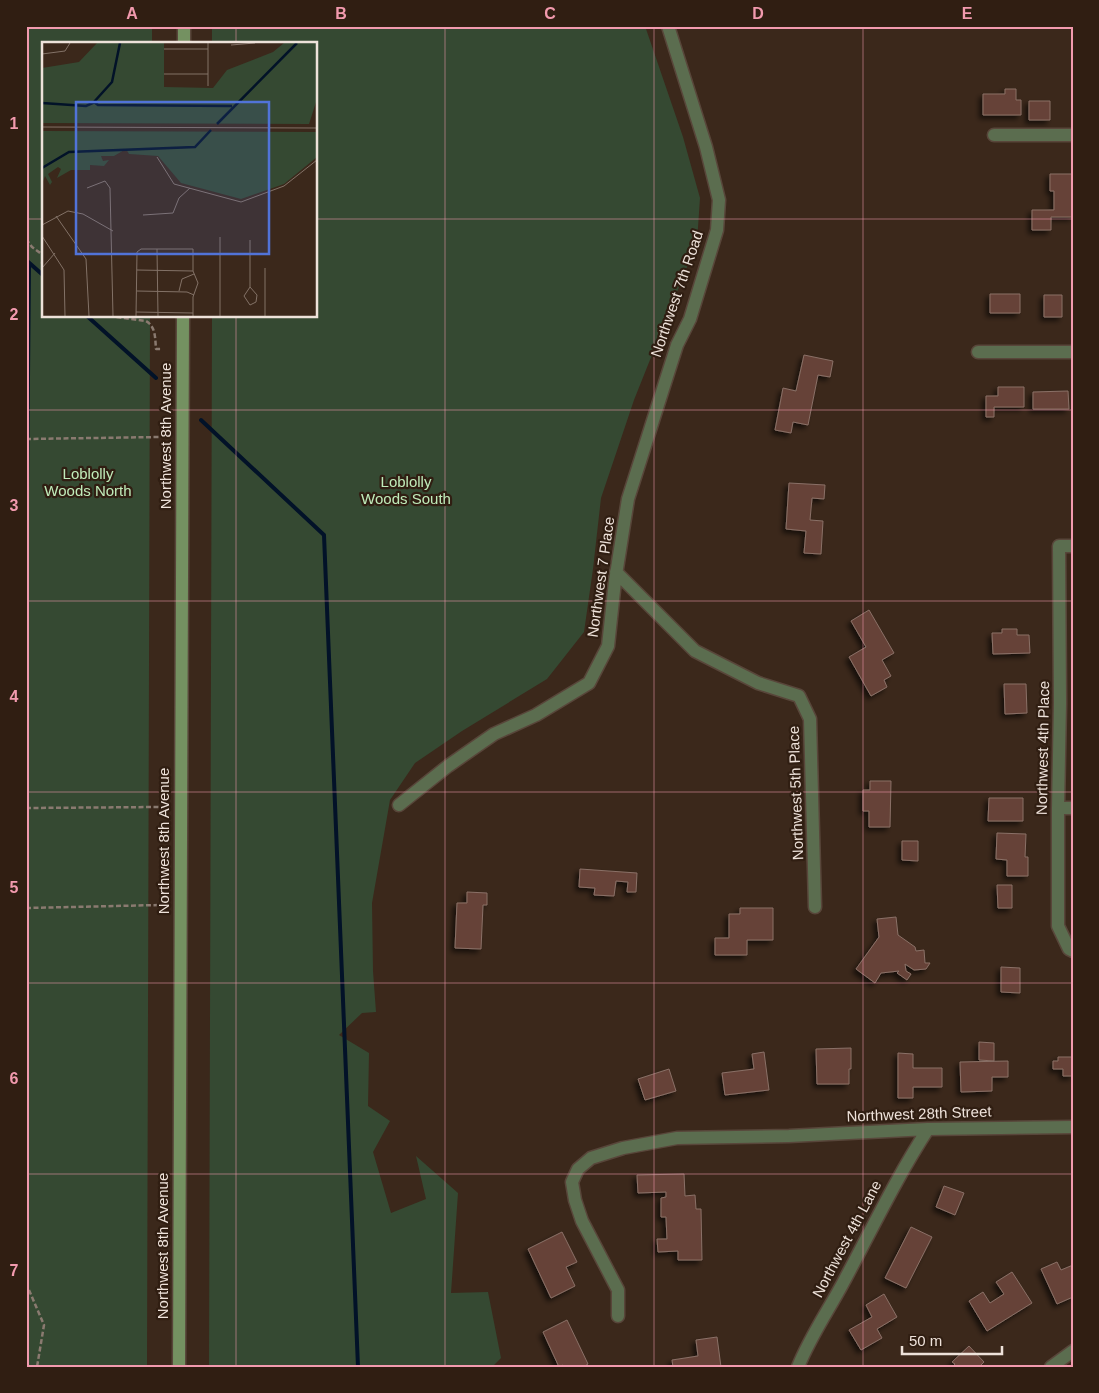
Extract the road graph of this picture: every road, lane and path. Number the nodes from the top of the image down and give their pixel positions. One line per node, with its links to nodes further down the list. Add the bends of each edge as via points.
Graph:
1 (184, 26): 3 (street)
2 (668, 26): 13 (street, Northwest 7th Road, via 719,200 710,255 690,319)
3 (184, 42)
4 (994, 135): 5 (street)
5 (1073, 135)
6 (26, 238): 7 (path)
7 (42, 254)
8 (124, 318): 10 (path, via 150,324 156,349)
9 (183, 318): 33 (street, Northwest 8th Avenue)
10 (162, 349)
11 (978, 352): 12 (street)
12 (1073, 352)
13 (659, 399): 17 (street, Northwest 7 Place, via 628,499)
14 (162, 437): 15 (path)
15 (26, 439)
16 (1073, 546): 21 (street, Northwest 4th Place, via 1059,546)
17 (616, 572): 18 (street, Northwest 7 Place, via 608,646 589,683 536,715 494,734); 25 (street, Northwest 5th Place, via 695,651 758,683 799,696 810,719)
18 (398, 805)
19 (160, 807): 20 (path)
20 (26, 808)
21 (1058, 808): 22 (street); 26 (street, Northwest 4th Place, via 1058,926)
22 (1073, 808)
23 (160, 905): 24 (path)
24 (26, 908)
25 (815, 908)
26 (1071, 950)
27 (1073, 1127): 28 (street, Northwest 28th Street)
28 (928, 1129): 30 (street, Northwest 28th Street, via 677,1138 591,1158 578,1169 572,1182 574,1200 618,1290); 34 (street, Northwest 4th Lane, via 907,1161 806,1346)
29 (26, 1283): 32 (path, via 44,1325)
30 (618, 1316)
31 (1073, 1351): 35 (street)
32 (38, 1367)
33 (179, 1367)
34 (798, 1367)
35 (1051, 1367)

